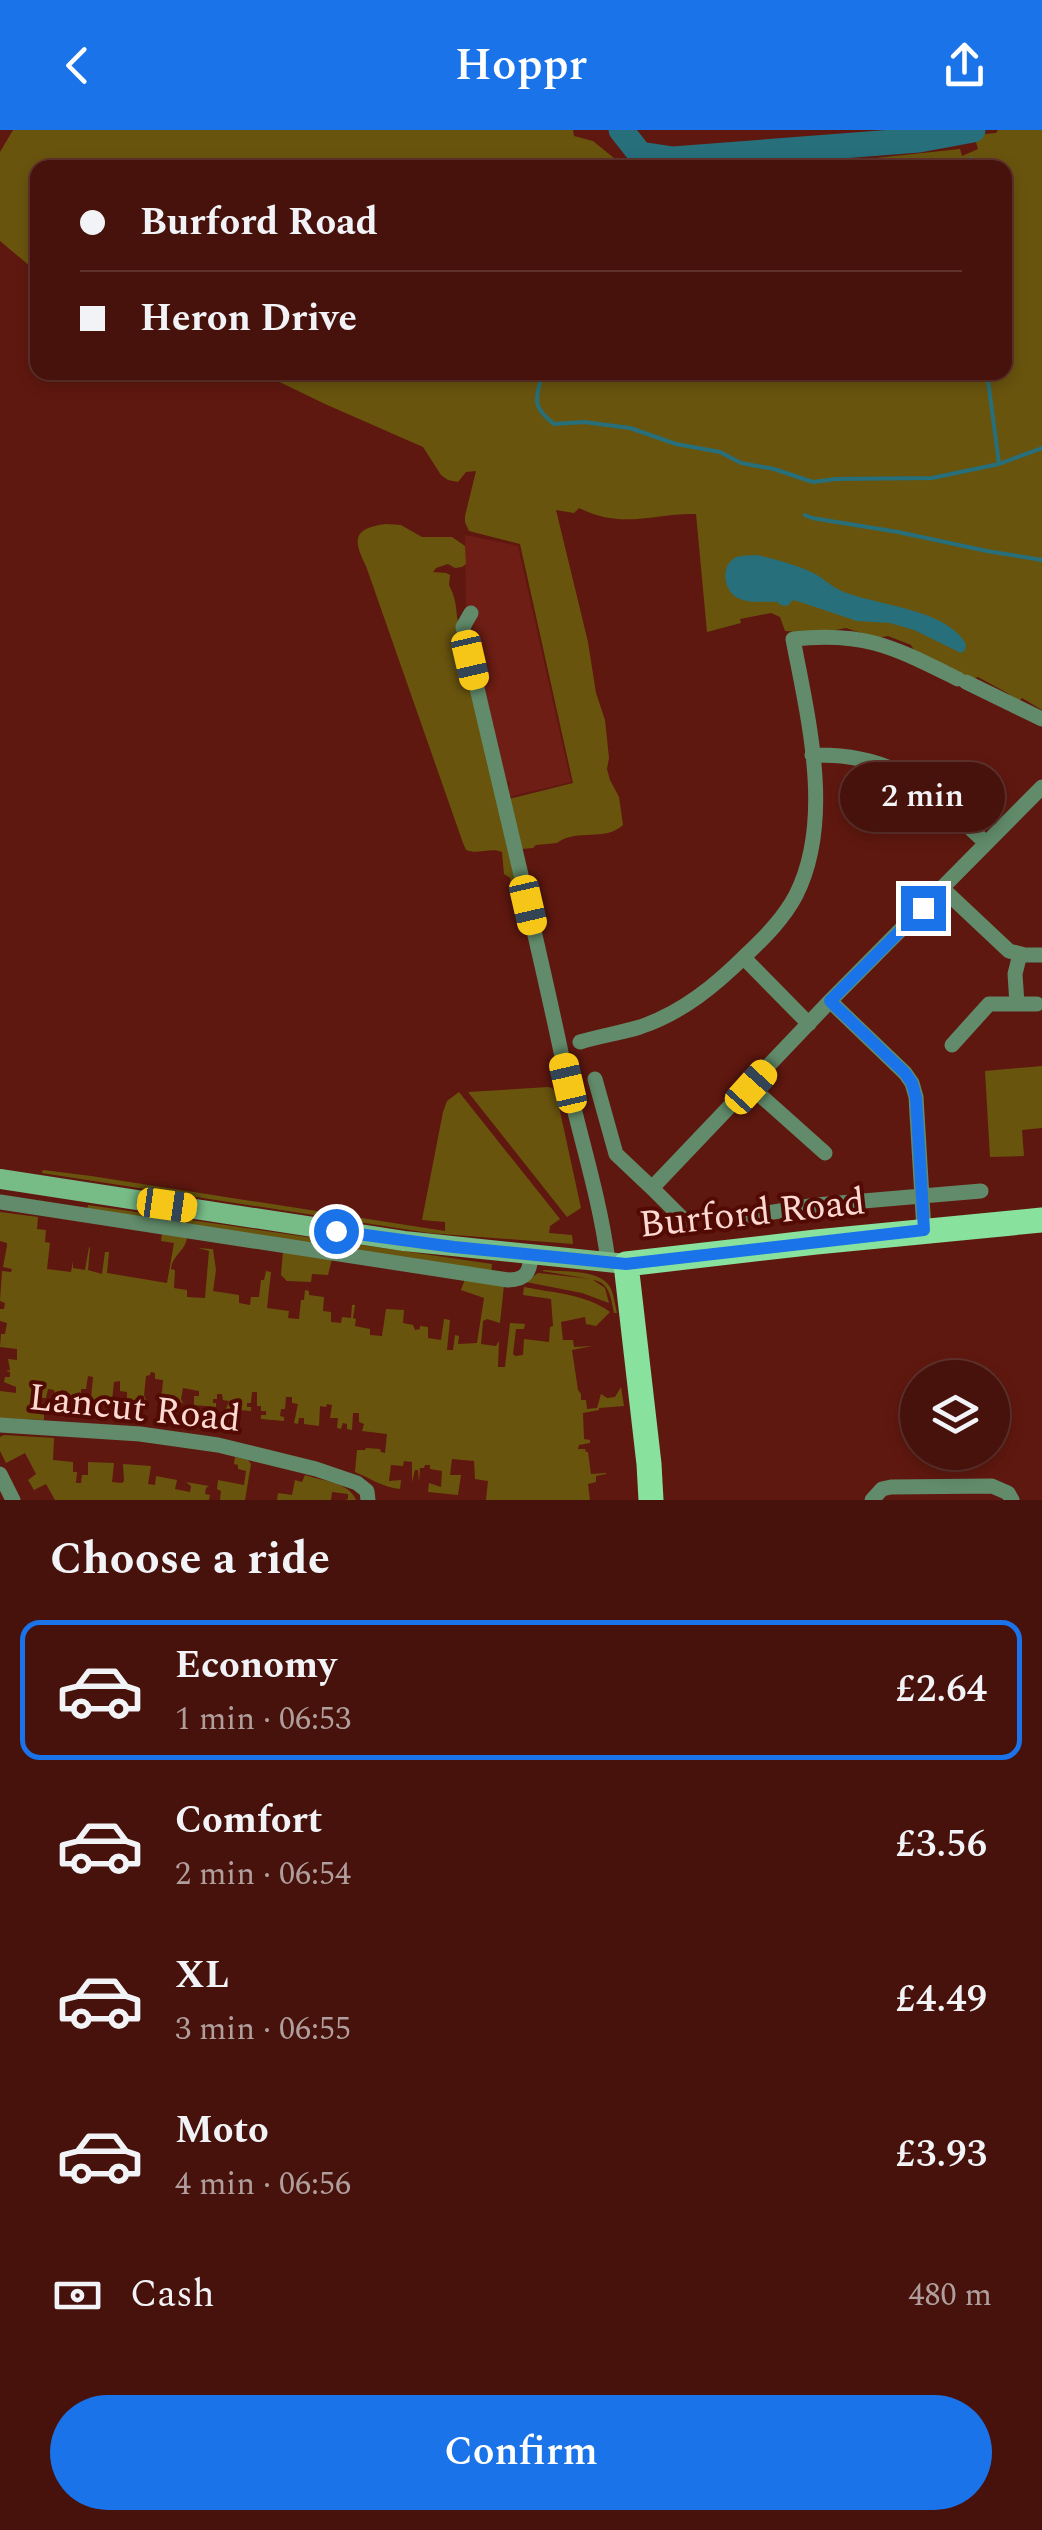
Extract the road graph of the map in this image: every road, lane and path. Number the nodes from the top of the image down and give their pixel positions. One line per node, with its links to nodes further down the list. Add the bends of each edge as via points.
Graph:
1 (471, 613): 29 (street, via 463,627 560,1050)
2 (1042, 719): 3 (street, via 869,640 792,639)
3 (812, 755): 5 (street, via 854,757 904,774); 9 (street, via 814,831 802,880 777,923)
4 (1042, 787): 5 (street)
5 (986, 843): 6 (street)
6 (942, 888): 7 (street, via 1005,948); 10 (street)
7 (1020, 954): 8 (street); 11 (street)
8 (1042, 955)
9 (744, 958): 13 (street); 14 (street, via 669,1015)
10 (830, 1001): 13 (street); 22 (street, via 912,1083)
11 (1017, 1004): 12 (street); 15 (street, via 989,1004)
12 (1037, 1004)
13 (809, 1024): 17 (street)
14 (580, 1042)
15 (952, 1045)
16 (595, 1079): 20 (street, via 616,1154)
17 (751, 1087): 18 (street); 20 (street)
18 (824, 1153)
19 (0, 1179): 28 (main road, Burford Road)
20 (652, 1188): 26 (street)
21 (981, 1191): 22 (street)
22 (922, 1196): 24 (street); 27 (street)
23 (0, 1202): 28 (street, via 508,1280 528,1274)
24 (749, 1216)
25 (1042, 1220): 27 (main road, Burford Road)
26 (685, 1221)
27 (924, 1230): 29 (main road, Burford Road)
28 (531, 1255): 29 (main road, Burford Road)
29 (617, 1263): 34 (main road)
30 (0, 1425): 33 (street, Lancut Road, via 218,1445 356,1483)
31 (0, 1474): 32 (street)
32 (13, 1500)
33 (368, 1500)
34 (651, 1500)
35 (872, 1500): 36 (street, via 882,1488 992,1486)
36 (1012, 1500)

